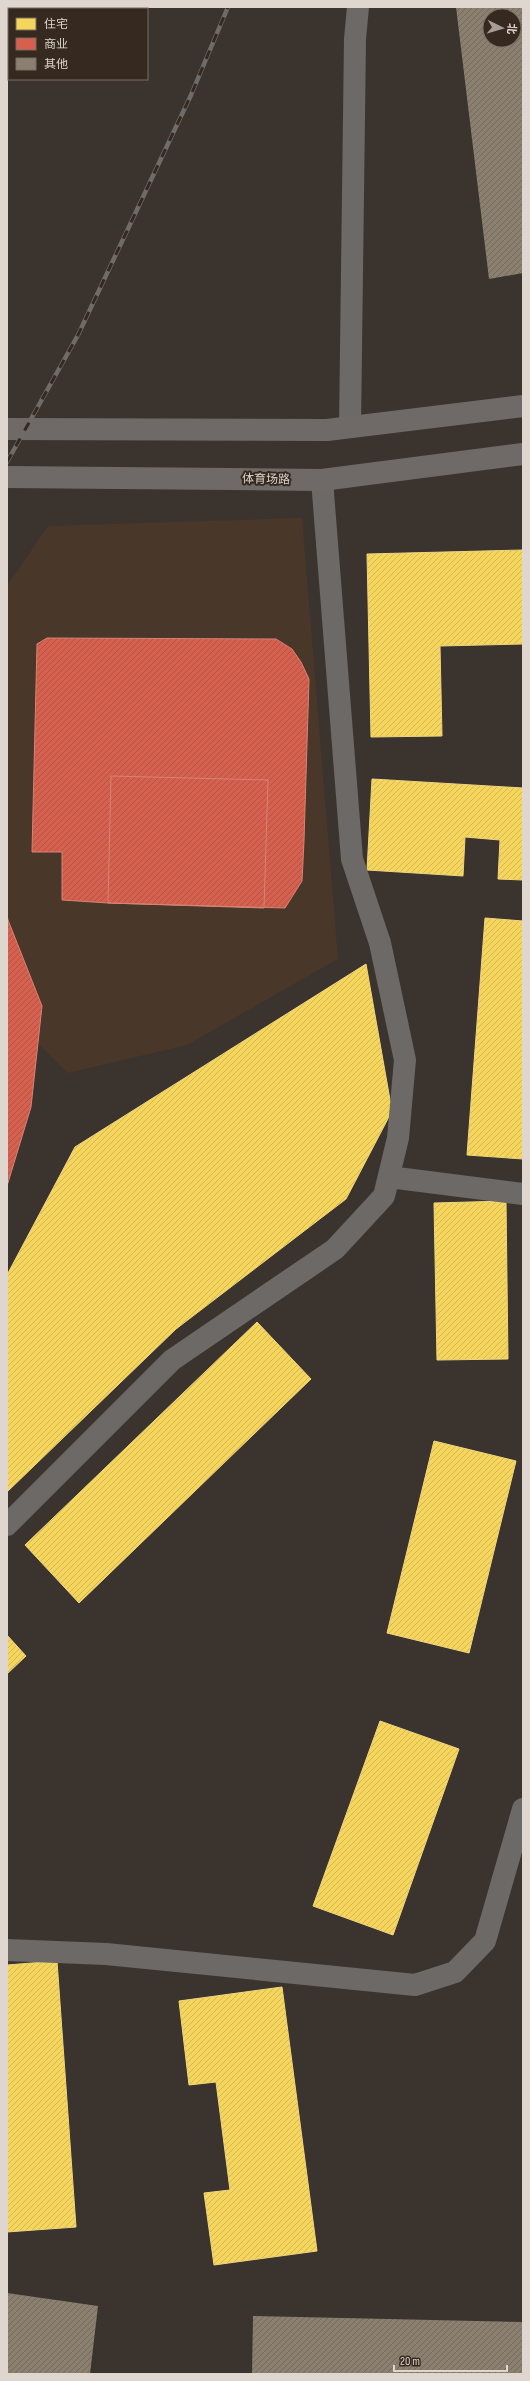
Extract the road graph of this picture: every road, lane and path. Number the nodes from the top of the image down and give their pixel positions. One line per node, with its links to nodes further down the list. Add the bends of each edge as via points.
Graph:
1 (358, 7): 3 (street, via 355,39)
2 (523, 406): 3 (main road)
3 (350, 427): 4 (main road, via 327,430)
4 (7, 429)
5 (523, 454): 7 (main road, 体育场路)
6 (7, 477): 7 (main road, 体育场路)
7 (322, 480): 8 (street, via 352,859 380,943 405,1060 398,1138)
8 (389, 1177): 9 (street); 10 (street, via 384,1196 335,1249 172,1360)
9 (523, 1194)
10 (7, 1525)
11 (523, 1809): 12 (street, via 485,1941 455,1972 415,1984 106,1954)
12 (7, 1950)

